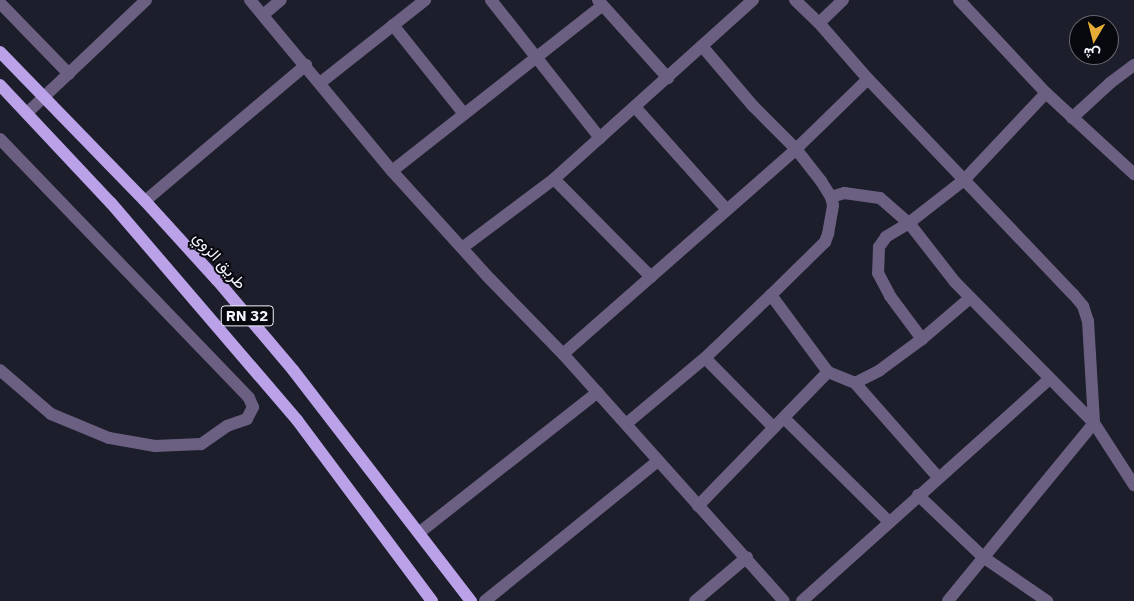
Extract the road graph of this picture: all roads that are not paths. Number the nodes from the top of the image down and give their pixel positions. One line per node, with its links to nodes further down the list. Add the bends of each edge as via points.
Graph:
1 (146, 0): 20 (street)
2 (250, 0): 12 (street)
3 (281, 0): 12 (street)
4 (425, 0): 14 (street)
5 (491, 0): 17 (street)
6 (753, 0): 15 (street)
7 (795, 0): 13 (street)
8 (843, 0): 13 (street)
9 (958, 0): 25 (street)
10 (0, 3): 20 (street)
11 (600, 3): 17 (street); 21 (street)
12 (263, 15): 18 (street)
13 (819, 23): 22 (street)
14 (393, 25): 23 (street); 29 (street)
15 (702, 46): 21 (street); 33 (street, via 753,106)
16 (0, 52): 26 (main road, طريق الزوي / RN 32)
17 (536, 56): 29 (street); 31 (street)
18 (306, 65): 23 (street); 39 (street)
19 (1134, 65): 30 (street)
20 (69, 74): 26 (street)
21 (668, 78): 27 (street)
22 (868, 79): 33 (street); 37 (street)
23 (320, 82): 34 (street)
24 (0, 85): 28 (main road, RN 32)
25 (1046, 93): 30 (street); 37 (street)
26 (44, 98): 28 (street); 39 (main road, طريق الزوي / RN 32)
27 (635, 107): 31 (street); 40 (street)
28 (28, 113): 67 (main road, RN 32, via 111,203 297,420)
29 (464, 114): 34 (street)
30 (1072, 118): 35 (street)
31 (600, 138): 36 (street)
32 (0, 139): 49 (street, via 249,398 253,407 247,419 227,426 201,444 156,446 109,438 51,414)
33 (796, 149): 38 (street); 40 (street)
34 (392, 171): 42 (street)
35 (1134, 174)
36 (554, 179): 42 (street); 43 (street)
37 (964, 180): 41 (street); 55 (street, via 1082,306 1090,340)
38 (831, 197): 41 (street, via 844,193 880,198); 44 (street, via 832,216 825,242)
39 (145, 201): 64 (main road, طريق الزوي / RN 32, via 293,370)
40 (727, 210): 43 (street)
41 (909, 223): 45 (street); 46 (street, via 886,237 879,247 878,273 890,296)
42 (462, 248): 47 (street)
43 (650, 277): 47 (street)
44 (772, 295): 48 (street); 50 (street)
45 (970, 298): 46 (street); 51 (street)
46 (922, 339): 52 (street, via 880,370)
47 (563, 354): 53 (street)
48 (706, 358): 56 (street); 57 (street)
49 (0, 370)
50 (828, 372): 52 (street); 54 (street)
51 (1050, 379): 55 (street); 59 (street)
52 (855, 383): 59 (street)
53 (598, 392): 56 (street); 64 (street)
54 (784, 418): 57 (street); 63 (street)
55 (1094, 423): 60 (street); 66 (street)
56 (626, 424): 58 (street)
57 (774, 428): 62 (street)
58 (658, 461): 62 (street); 69 (street)
59 (938, 477): 61 (street)
60 (1134, 485)
61 (918, 495): 63 (street); 66 (street)
62 (698, 506): 65 (street)
63 (889, 522): 72 (street)
64 (420, 532): 68 (main road, طريق الزوي / RN 32)
65 (746, 557): 70 (street); 71 (street)
66 (983, 557): 73 (street); 74 (street)
67 (432, 601)
68 (471, 601)
69 (485, 601)
70 (695, 601)
71 (784, 601)
72 (802, 601)
73 (948, 601)
74 (1047, 601)

